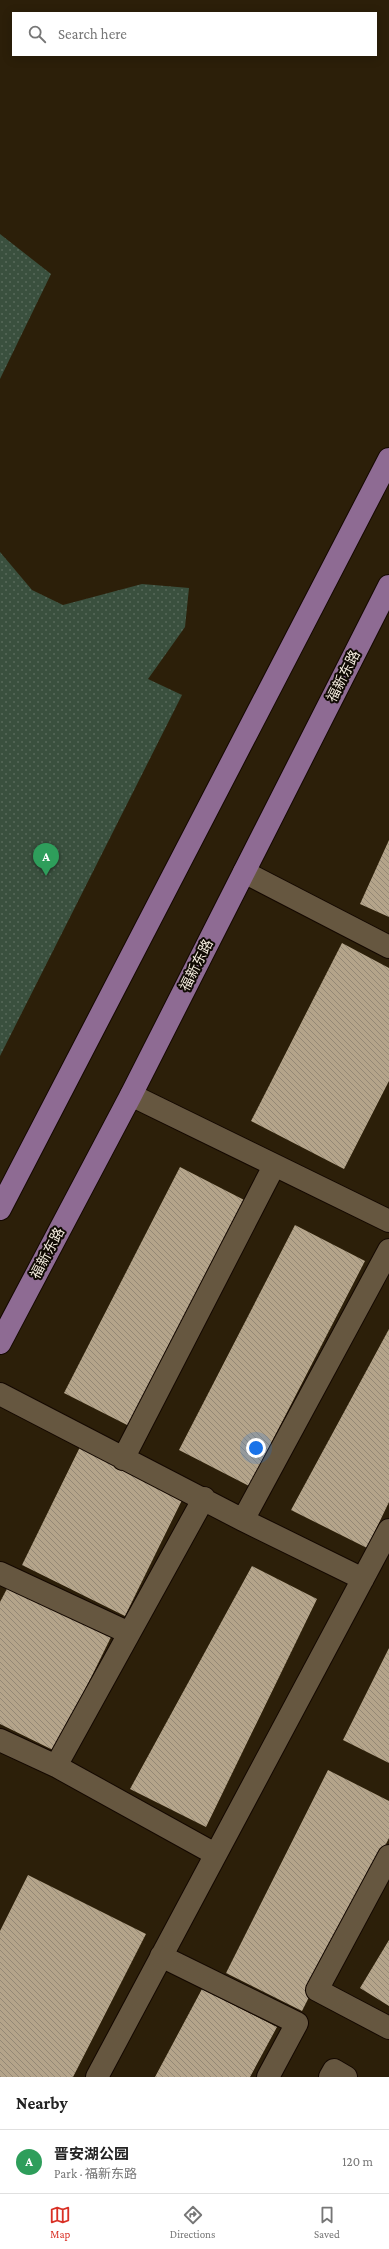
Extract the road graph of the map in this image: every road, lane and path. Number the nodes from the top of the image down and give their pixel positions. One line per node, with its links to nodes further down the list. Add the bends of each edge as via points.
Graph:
1 (389, 459): 7 (main road)
2 (389, 586): 3 (main road, 福新东路)
3 (244, 872): 4 (street); 5 (main road, 福新东路)
4 (389, 947)
5 (131, 1095): 6 (street); 10 (main road, 福新东路)
6 (274, 1166): 8 (street); 12 (street)
7 (0, 1208)
8 (389, 1221)
9 (389, 1250): 14 (street)
10 (0, 1343)
11 (0, 1394): 12 (street)
12 (123, 1458): 13 (street)
13 (204, 1498): 14 (street); 18 (street)
14 (243, 1520): 17 (street)
15 (389, 1530): 17 (street)
16 (0, 1573): 18 (street)
17 (362, 1579): 21 (street)
18 (129, 1633): 20 (street)
19 (0, 1740): 20 (street)
20 (56, 1766): 21 (street)
21 (215, 1854): 23 (street)
22 (389, 1856): 24 (street, via 317,1990)
23 (161, 1956): 25 (street); 26 (street, via 297,2023)
24 (389, 2028)
25 (97, 2077)
26 (268, 2077)
27 (330, 2077): 28 (street, via 334,2070)
28 (346, 2077)

